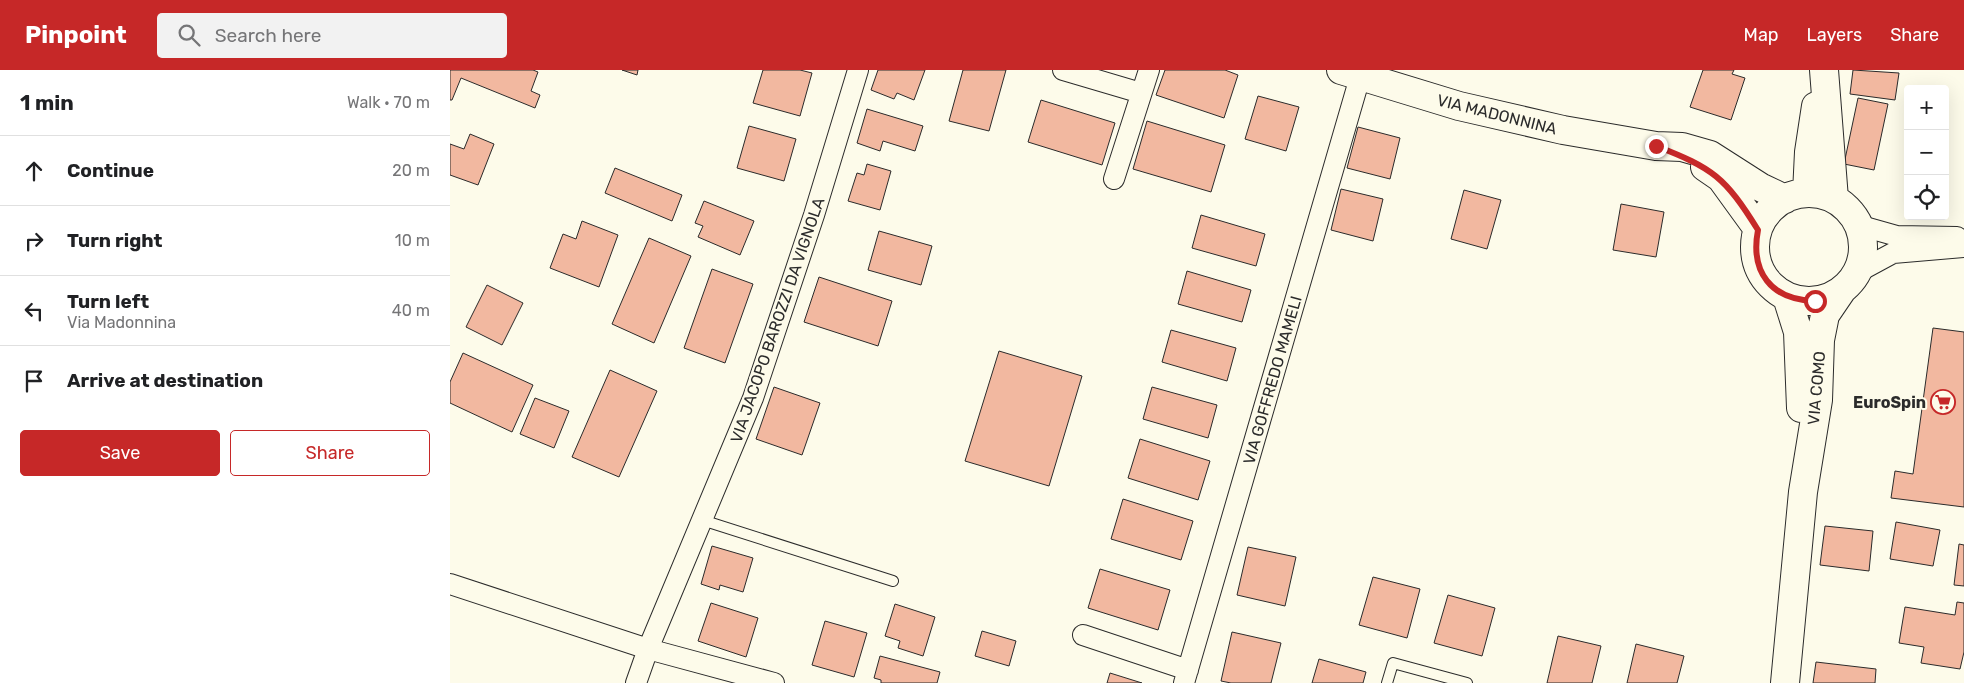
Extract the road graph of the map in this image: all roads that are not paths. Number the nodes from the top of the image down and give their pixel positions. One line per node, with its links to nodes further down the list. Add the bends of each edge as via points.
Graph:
1 (858, 70): 18 (street, VIA JACOPO BAROZZI DA VIGNOLA, via 753,398)
2 (1063, 70): 6 (street)
3 (1149, 70): 6 (street)
4 (1823, 70): 9 (main road, via 1809,152); 10 (main road)
5 (1350, 73): 7 (main road, VIA MADONNINA, via 1468,108 1563,130); 23 (street, VIA GOFFREDO MAMELI)
6 (1141, 94): 8 (street)
7 (1656, 146): 9 (main road, VIA MADONNINA, via 1682,147 1710,155 1760,187); 12 (main road, VIA MADONNINA, via 1697,162 1721,178)
8 (1114, 179)
9 (1796, 196): 10 (main road, via 1821,195); 12 (main road, via 1773,206)
10 (1834, 200): 11 (main road, via 1848,210)
11 (1858, 225): 13 (street, via 1897,236); 15 (main road, via 1862,258)
12 (1758, 230): 16 (main road, via 1756,261 1763,276)
13 (1964, 238)
14 (1964, 247): 15 (street, via 1893,253)
15 (1849, 282): 16 (main road, via 1830,297 1815,301); 17 (main road, VIA COMO, via 1825,314 1820,340 1818,400)
16 (1786, 297): 17 (main road, VIA COMO, via 1798,332)
17 (1803, 492): 28 (main road, VIA COMO)
18 (702, 520): 19 (lane); 22 (street, VIA JACOPO BAROZZI DA VIGNOLA)
19 (893, 581)
20 (450, 584): 22 (street)
21 (1083, 635): 23 (street)
22 (648, 649): 24 (street, VIA JACOPO BAROZZI DA VIGNOLA); 25 (street)
23 (1186, 676)
24 (636, 683)
25 (774, 683)
26 (1387, 683): 27 (lane, via 1393,663)
27 (1468, 683)
28 (1785, 683)

